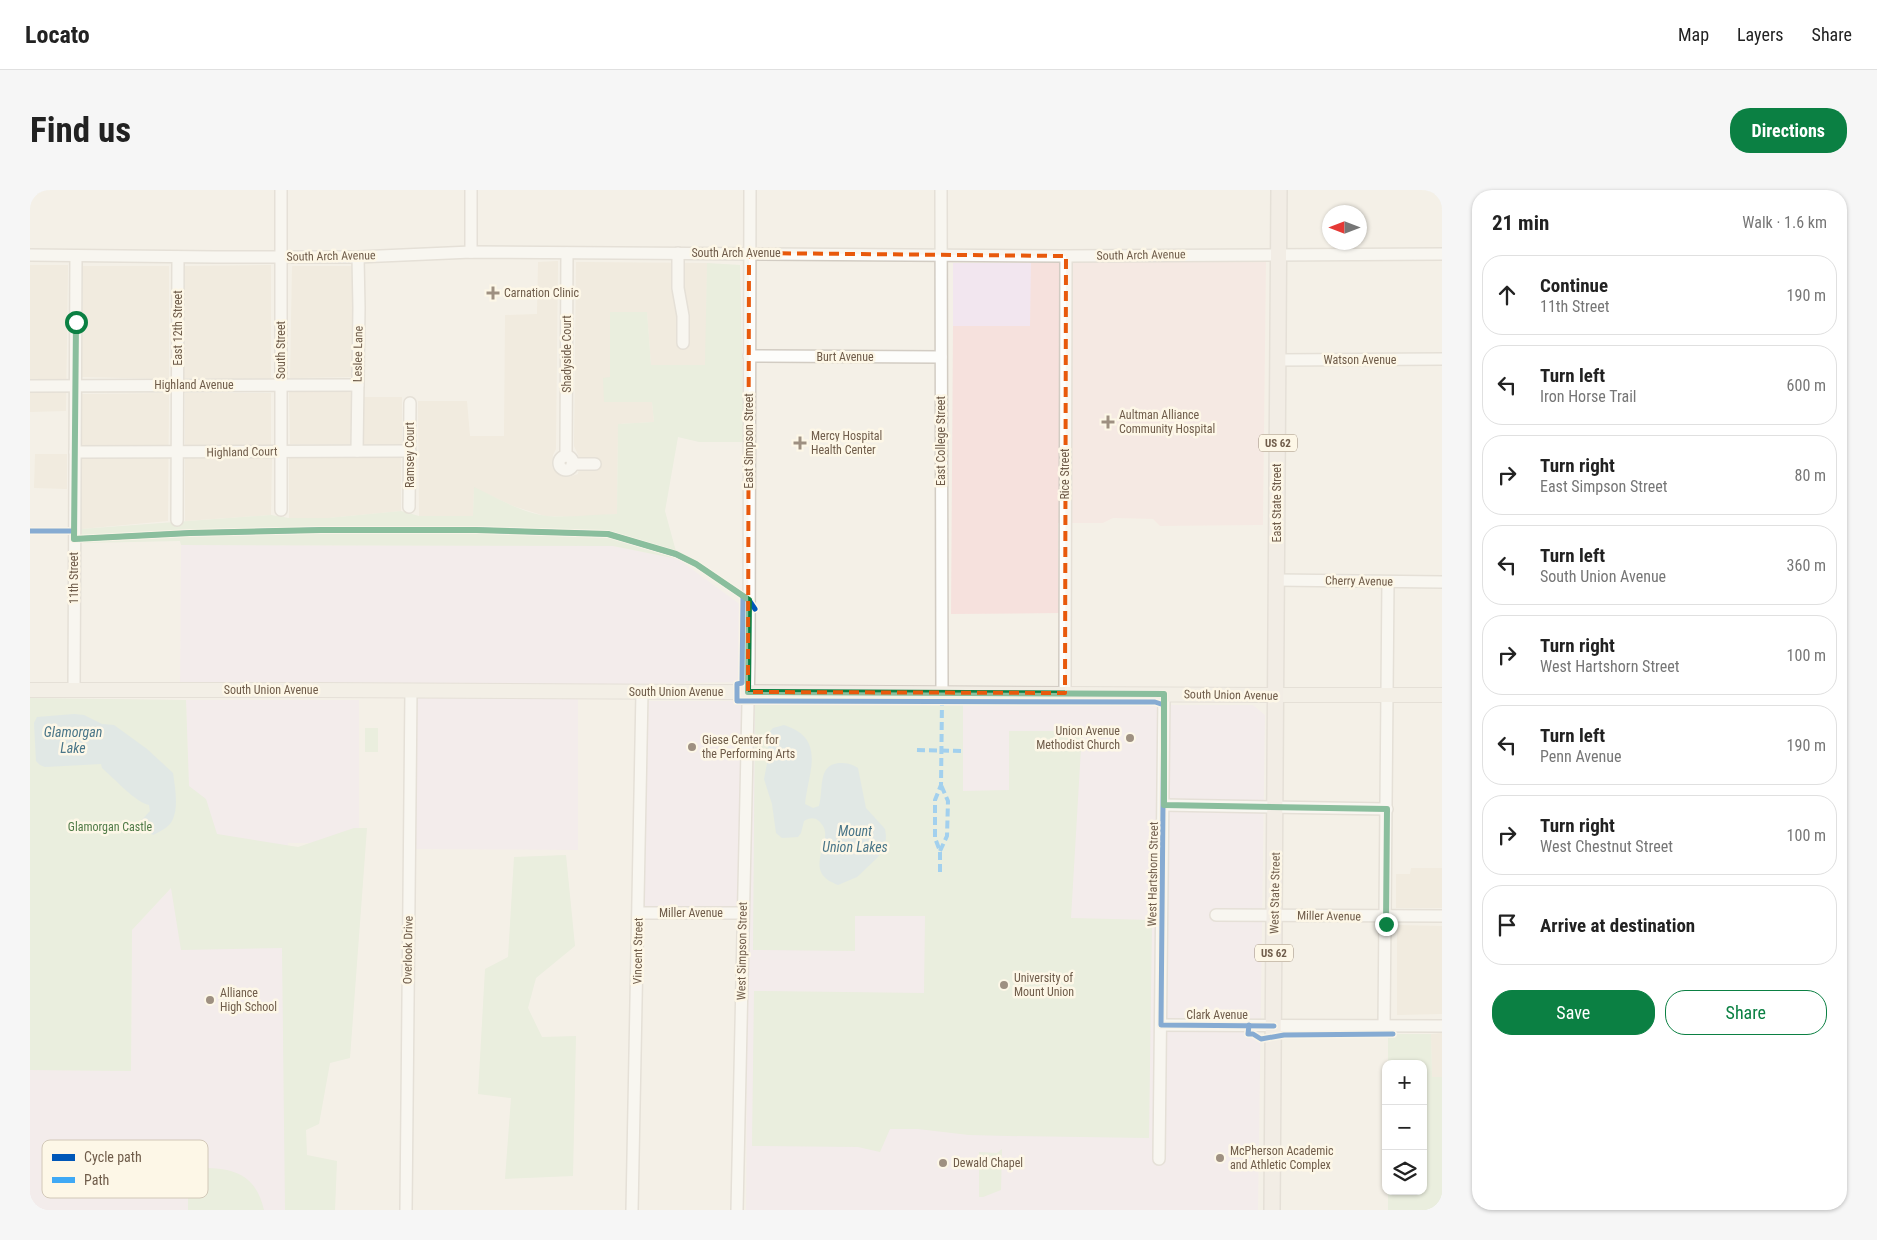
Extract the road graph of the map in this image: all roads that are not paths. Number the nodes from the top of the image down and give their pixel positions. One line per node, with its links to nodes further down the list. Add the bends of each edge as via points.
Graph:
1 (280, 190): 15 (street, South Street)
2 (471, 190): 6 (street)
3 (750, 190): 9 (street, East Simpson Street)
4 (941, 190): 10 (street, East College Street)
5 (1279, 190): 11 (highway, East State Street / US 62)
6 (471, 252): 7 (street, South Arch Avenue); 16 (street, South Arch Avenue)
7 (567, 253): 8 (street, South Arch Avenue); 35 (street, Shadyside Court, via 569,460)
8 (678, 253): 9 (street, South Arch Avenue); 19 (street)
9 (749, 253): 10 (street, South Arch Avenue); 20 (street, East Simpson Street)
10 (941, 254): 17 (street, South Arch Avenue); 21 (street, East College Street)
11 (1279, 254): 12 (street, South Arch Avenue); 17 (street, South Arch Avenue); 22 (highway, East State Street / US 62)
12 (1442, 254)
13 (30, 256): 14 (street, South Arch Avenue)
14 (76, 256): 18 (street, South Arch Avenue); 24 (street, 11th Street)
15 (280, 256): 16 (street, South Arch Avenue); 18 (street, South Arch Avenue); 26 (street, South Street)
16 (358, 256): 28 (street, Leslee Lane)
17 (1066, 256): 48 (street, Rice Street)
18 (178, 257): 25 (street, East 12th Street)
19 (683, 343)
20 (749, 356): 21 (street, Burt Avenue); 46 (street, East Simpson Street)
21 (941, 357): 47 (street, East College Street)
22 (1278, 360): 23 (street, Watson Avenue); 39 (highway, East State Street / US 62)
23 (1442, 360)
24 (75, 385): 25 (street, Highland Avenue); 27 (street, Highland Avenue); 33 (street, 11th Street)
25 (177, 385): 26 (street, Highland Avenue); 34 (street, East 12th Street)
26 (281, 385): 28 (street, Highland Avenue); 30 (street, South Street)
27 (30, 386)
28 (358, 386): 31 (street, Leslee Lane)
29 (410, 403): 32 (street, Ramsey Court)
30 (281, 451): 31 (street, Highland Court); 34 (street, Highland Court); 37 (street, South Street)
31 (356, 451): 32 (street, Highland Court)
32 (410, 451): 36 (street, Ramsey Court)
33 (74, 452): 34 (street, Highland Court); 43 (street, 11th Street)
34 (177, 452): 38 (street, East 12th Street)
35 (594, 464)
36 (409, 507)
37 (281, 510)
38 (177, 520)
39 (1277, 580): 40 (street, Cherry Avenue); 52 (highway, East State Street / US 62)
40 (1388, 582): 41 (street, Cherry Avenue); 50 (street)
41 (1442, 582)
42 (30, 690): 43 (main road, South Union Avenue)
43 (74, 690): 44 (main road, South Union Avenue)
44 (411, 691): 45 (main road, South Union Avenue); 67 (street, Overlook Drive)
45 (642, 692): 46 (main road, South Union Avenue); 56 (street, Vincent Street)
46 (748, 692): 47 (main road, South Union Avenue); 57 (street, West Simpson Street)
47 (942, 692): 48 (main road, South Union Avenue)
48 (1065, 693): 49 (main road, South Union Avenue)
49 (1164, 694): 52 (main road, South Union Avenue); 53 (street, West Hartshorn Street)
50 (1387, 694): 51 (main road, South Union Avenue); 52 (main road, South Union Avenue); 55 (street)
51 (1442, 694)
52 (1277, 695): 54 (highway, West State Street / US 62)
53 (1164, 805): 54 (street); 62 (street, West Hartshorn Street)
54 (1276, 807): 55 (street); 59 (highway, West State Street / US 62)
55 (1387, 809): 60 (street)
56 (638, 913): 57 (street, Miller Avenue); 68 (street, Vincent Street)
57 (743, 913): 69 (street, West Simpson Street)
58 (1216, 915): 59 (street, Miller Avenue)
59 (1275, 915): 60 (street, Miller Avenue); 63 (highway, West State Street / US 62)
60 (1386, 916): 61 (street, Miller Avenue); 64 (street)
61 (1442, 916)
62 (1161, 1025): 63 (street, Clark Avenue); 66 (street, West Hartshorn Street)
63 (1274, 1026): 64 (street, Clark Avenue); 70 (highway, West State Street / US 62)
64 (1384, 1026): 65 (street, Clark Avenue)
65 (1442, 1026)
66 (1159, 1159)
67 (406, 1210)
68 (632, 1210)
69 (738, 1210)
70 (1272, 1210)

